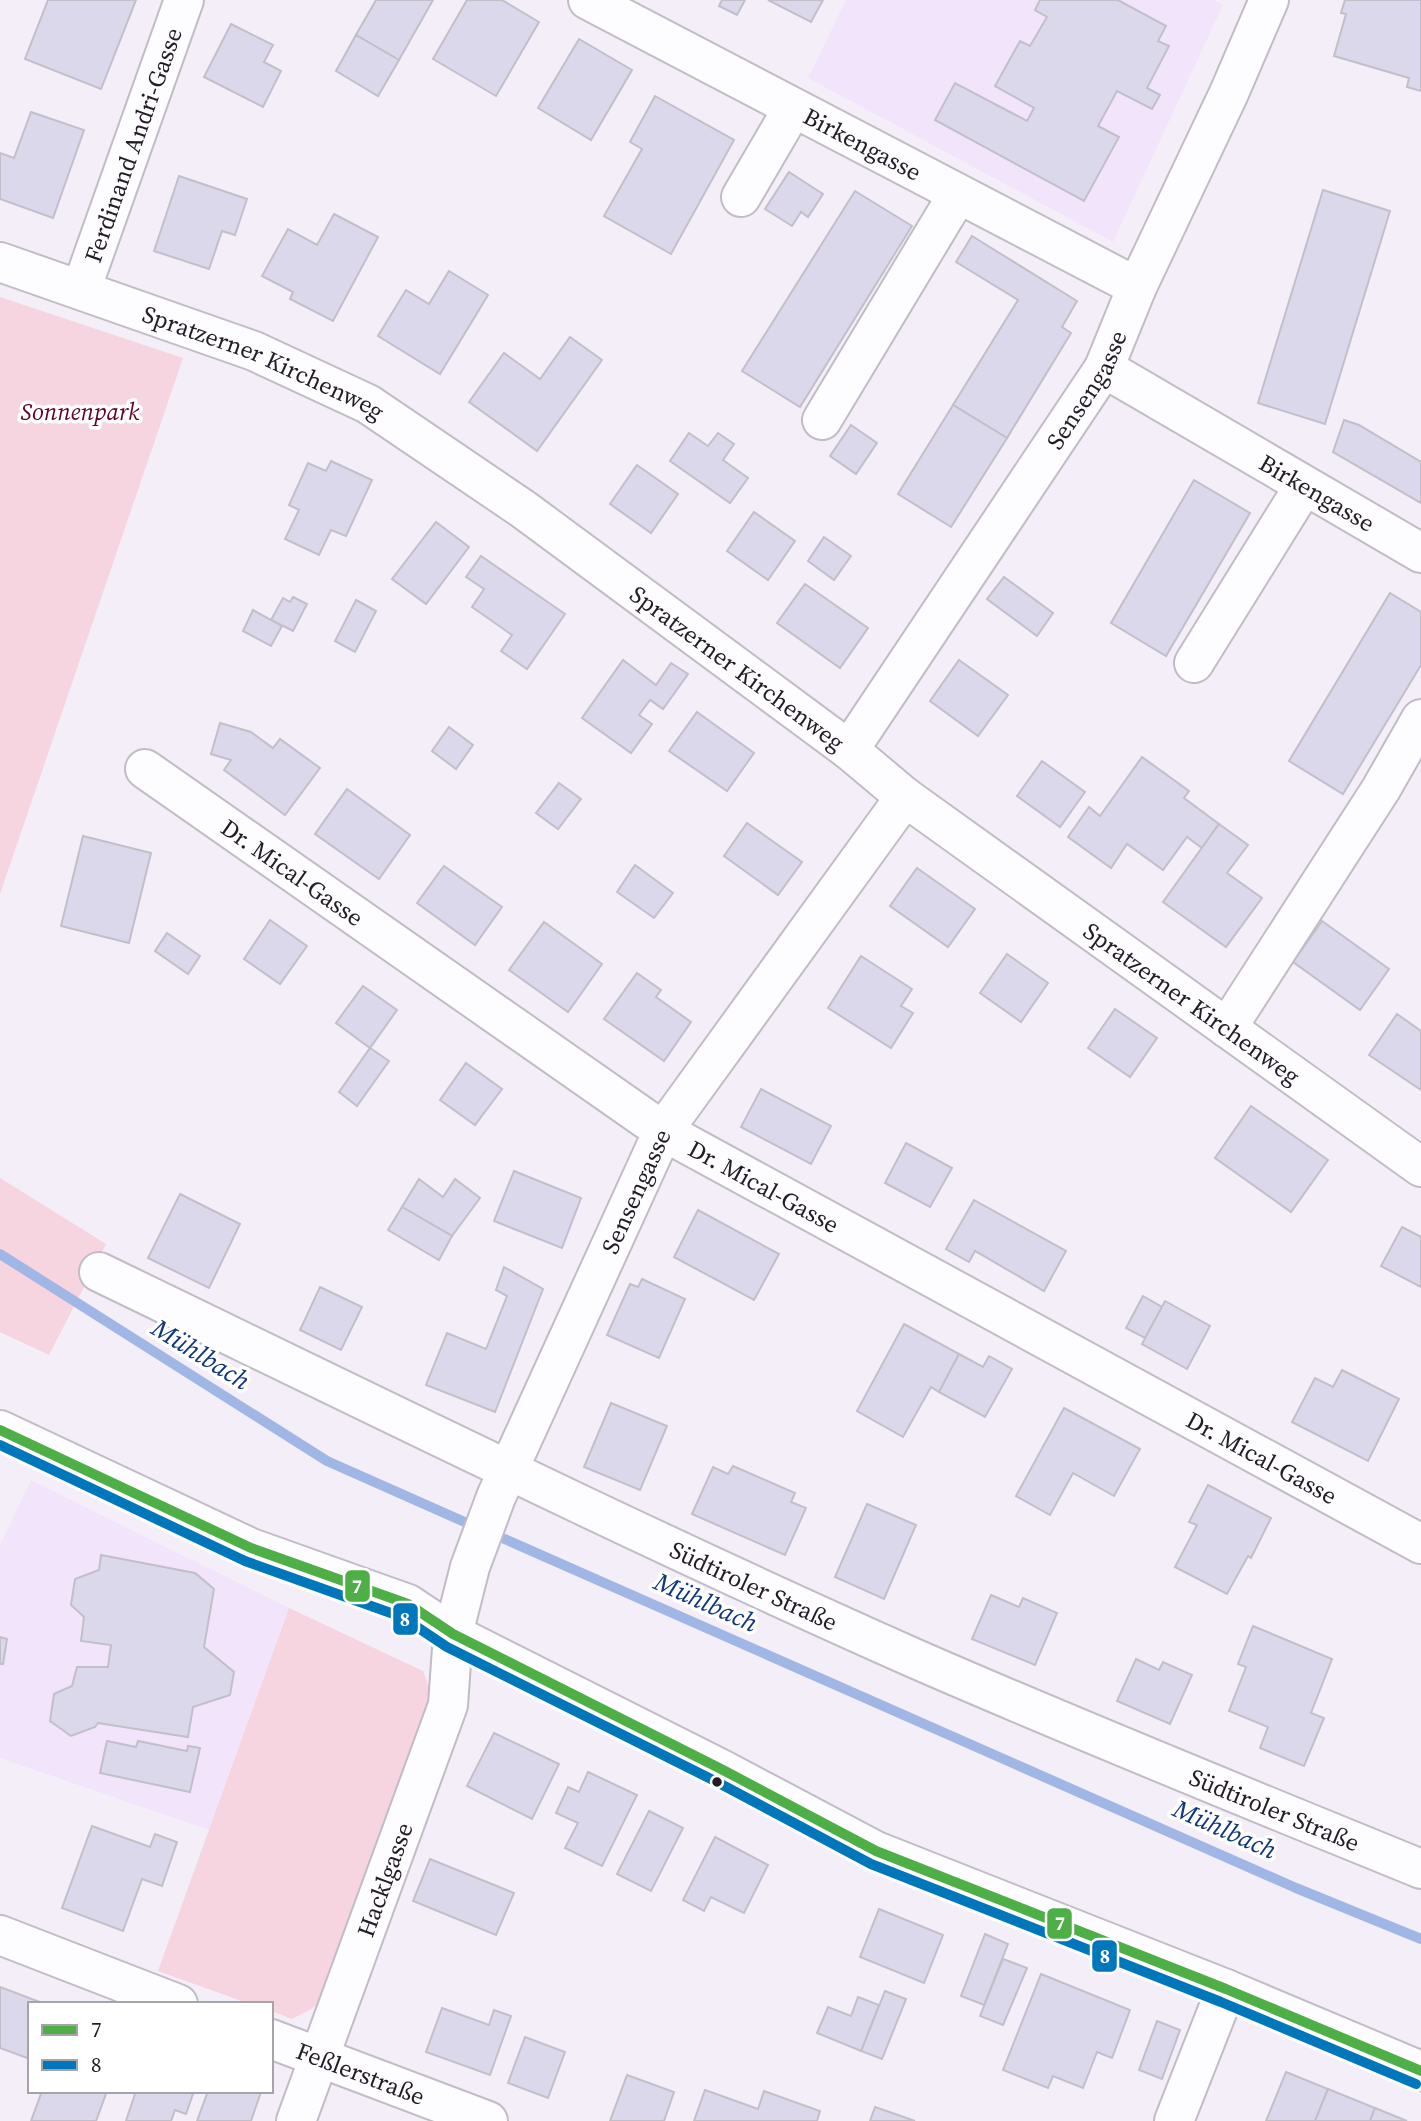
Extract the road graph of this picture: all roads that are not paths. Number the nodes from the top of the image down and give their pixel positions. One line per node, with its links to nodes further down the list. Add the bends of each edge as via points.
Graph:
1 (184, 0): 9 (street, Ferdinand Andri-Gasse)
2 (587, 0): 4 (street, Birkengasse)
3 (1269, 0): 8 (street, Sensengasse)
4 (793, 108): 5 (street, Birkengasse); 6 (street)
5 (958, 194): 8 (street, Birkengasse); 11 (street)
6 (741, 197)
7 (0, 262): 9 (street, Spratzerner Kirchenweg)
8 (1137, 287): 10 (street, Sensengasse)
9 (81, 290): 16 (street, Spratzerner Kirchenweg, via 254,351 368,404 523,509)
10 (1104, 368): 12 (street, Birkengasse); 16 (street, Sensengasse)
11 (822, 420)
12 (1304, 486): 13 (street, Birkengasse); 14 (street)
13 (1421, 553)
14 (1194, 663)
15 (1421, 719): 19 (street)
16 (849, 750): 18 (street, Spratzerner Kirchenweg)
17 (145, 769): 20 (street, Dr. Mical-Gasse)
18 (905, 797): 19 (street, Spratzerner Kirchenweg); 20 (street, Sensengasse)
19 (1227, 1028): 21 (street, Spratzerner Kirchenweg)
20 (663, 1131): 24 (street, Sensengasse); 25 (street, Dr. Mical-Gasse)
21 (1421, 1167)
22 (99, 1272): 24 (street, Südtiroler Straße)
23 (0, 1430): 26 (street, via 251,1549 408,1604)
24 (501, 1483): 26 (street, Sensengasse, via 470,1567); 27 (street, Südtiroler Straße)
25 (1421, 1544)
26 (453, 1634): 29 (street, via 876,1851); 32 (street, Hacklgasse, via 448,1705)
27 (1421, 1869)
28 (0, 1935): 30 (street)
29 (1226, 1989): 33 (street); 36 (street)
30 (173, 2002)
31 (273, 2040): 32 (street, Feßlerstraße)
32 (320, 2058): 34 (street, Hacklgasse); 35 (street, Feßlerstraße)
33 (1421, 2071)
34 (296, 2121)
35 (488, 2121)
36 (1174, 2121)

